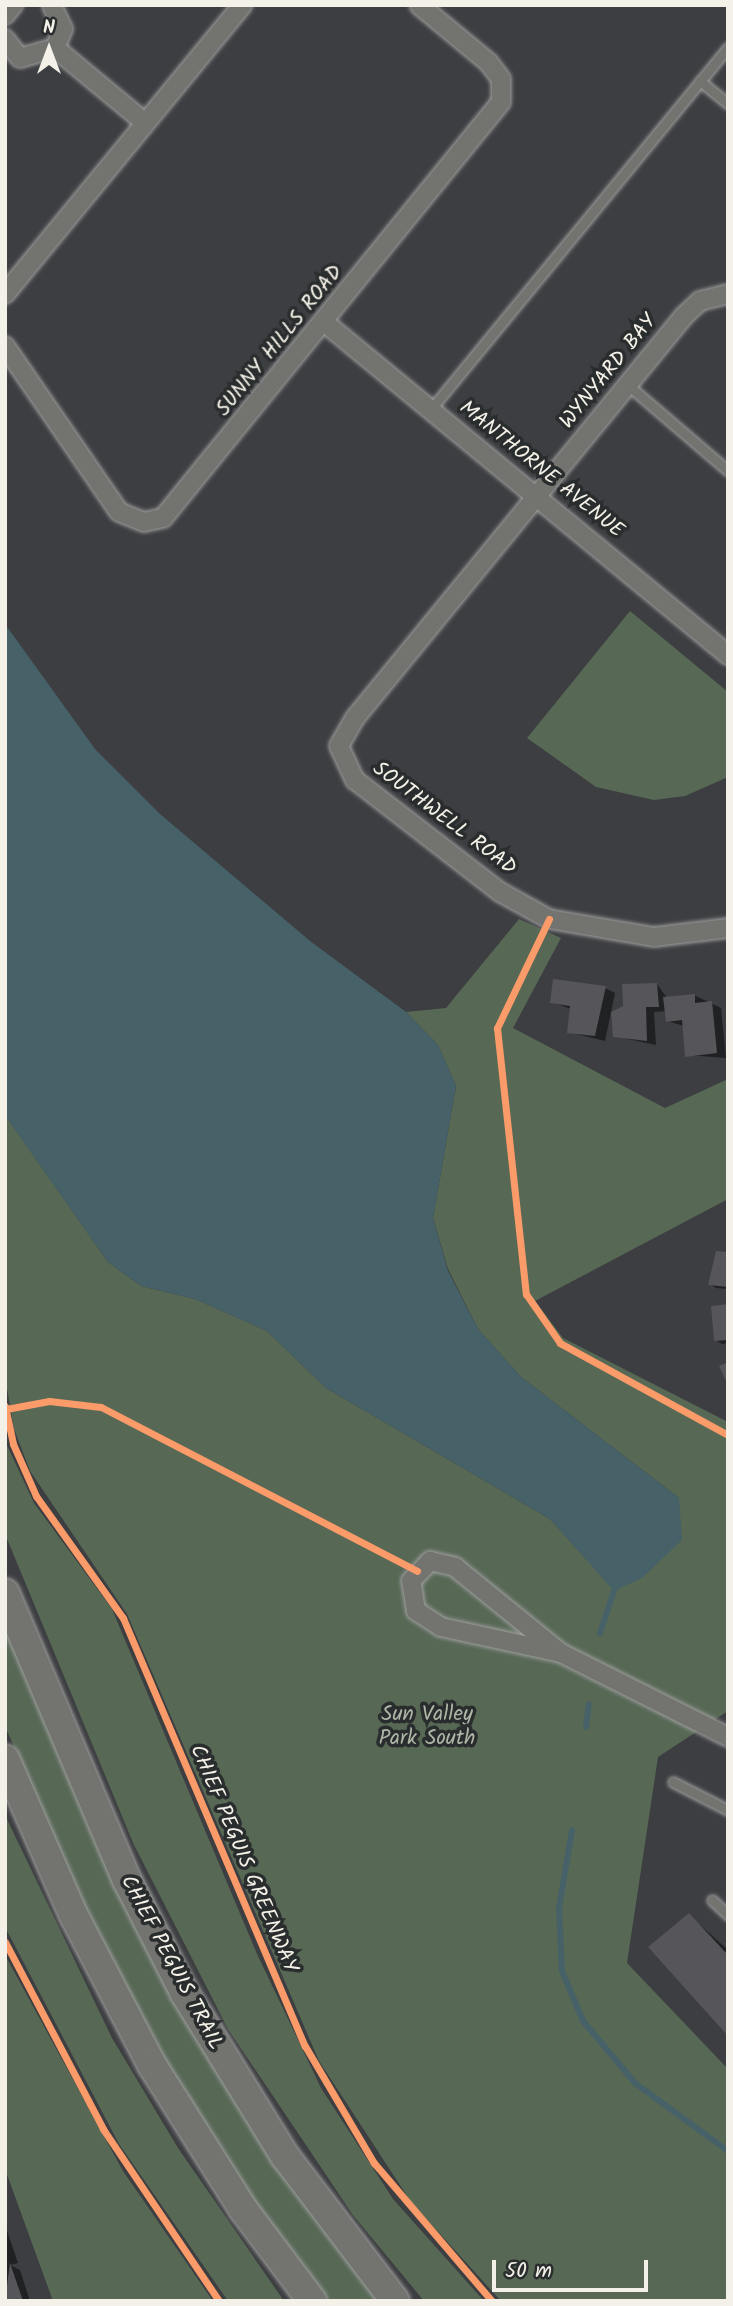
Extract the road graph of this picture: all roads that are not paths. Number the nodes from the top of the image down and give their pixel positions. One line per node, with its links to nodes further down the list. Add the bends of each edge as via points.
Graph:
1 (13, 5): 5 (street)
2 (52, 5): 8 (street, via 63,29)
3 (242, 5): 11 (street)
4 (419, 5): 14 (street, SUNNY HILLS ROAD, via 488,62 500,79 501,102)
5 (5, 15)
6 (5, 39): 8 (street, via 20,58)
7 (728, 47): 9 (lane)
8 (55, 48): 11 (street)
9 (700, 81): 10 (lane); 17 (lane)
10 (728, 104)
11 (144, 122): 12 (street)
12 (5, 294)
13 (728, 294): 16 (street, WYNYARD BAY, via 700,301)
14 (324, 322): 15 (street, SUNNY HILLS ROAD, via 180,501 163,518 144,522 119,512); 17 (street, MANTHORNE AVENUE)
15 (5, 346)
16 (629, 386): 18 (lane); 19 (street, WYNYARD BAY)
17 (431, 409): 19 (street, MANTHORNE AVENUE)
18 (728, 471)
19 (537, 496): 20 (street, MANTHORNE AVENUE); 21 (street, SOUTHWELL ROAD, via 345,732 340,746 344,766 500,892 549,919 654,937)
20 (728, 655)
21 (728, 928)
22 (5, 1593): 31 (main road, CHIEF PEGUIS TRAIL, via 127,1880 184,1992 285,2156)
23 (561, 1653): 23 (street, via 456,1567 430,1561 411,1581 415,1611 441,1628); 24 (street)
24 (728, 1737)
25 (5, 1759): 30 (main road, via 79,1927 152,2065 243,2209)
26 (673, 1782): 27 (lane)
27 (728, 1810)
28 (712, 1900): 29 (lane)
29 (728, 1915)
30 (312, 2301)
31 (395, 2301)

